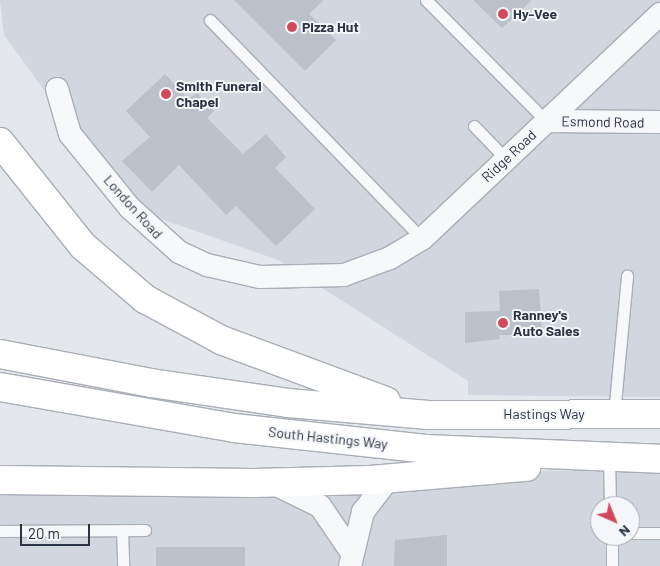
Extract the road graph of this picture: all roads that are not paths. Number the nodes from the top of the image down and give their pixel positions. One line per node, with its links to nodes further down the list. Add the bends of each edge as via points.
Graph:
1 (426, 0): 5 (lane)
2 (660, 14): 5 (street, Ridge Road)
3 (210, 20): 10 (lane)
4 (57, 89): 11 (street, London Road, via 70,134 130,208 179,252 207,265 260,277)
5 (546, 121): 6 (street, Esmond Road); 9 (street, Ridge Road)
6 (660, 122)
7 (474, 126): 9 (lane)
8 (0, 142): 17 (main road, via 77,239 145,299 186,323 279,364)
9 (506, 160): 10 (street, Ridge Road)
10 (422, 239): 11 (street, Ridge Road, via 390,258)
11 (344, 275)
12 (627, 276): 15 (lane)
13 (0, 354): 17 (main road, via 259,399)
14 (0, 387): 18 (main road, South Hastings Way, via 244,430 426,448)
15 (614, 414): 16 (main road, Hastings Way); 17 (main road, Hastings Way)
16 (660, 414)
17 (428, 415)
18 (609, 458): 19 (main road, South Hastings Way); 20 (main road); 23 (lane)
19 (660, 459)
20 (389, 478): 22 (main road); 30 (street, via 368,503)
21 (0, 480): 22 (main road)
22 (272, 482): 30 (street, via 320,506)
23 (610, 496)
24 (122, 530): 25 (lane); 26 (lane); 31 (lane)
25 (145, 530)
26 (0, 531)
27 (640, 533): 28 (lane)
28 (660, 533)
29 (612, 546): 32 (lane)
30 (350, 558)
31 (123, 566)
32 (612, 566)

